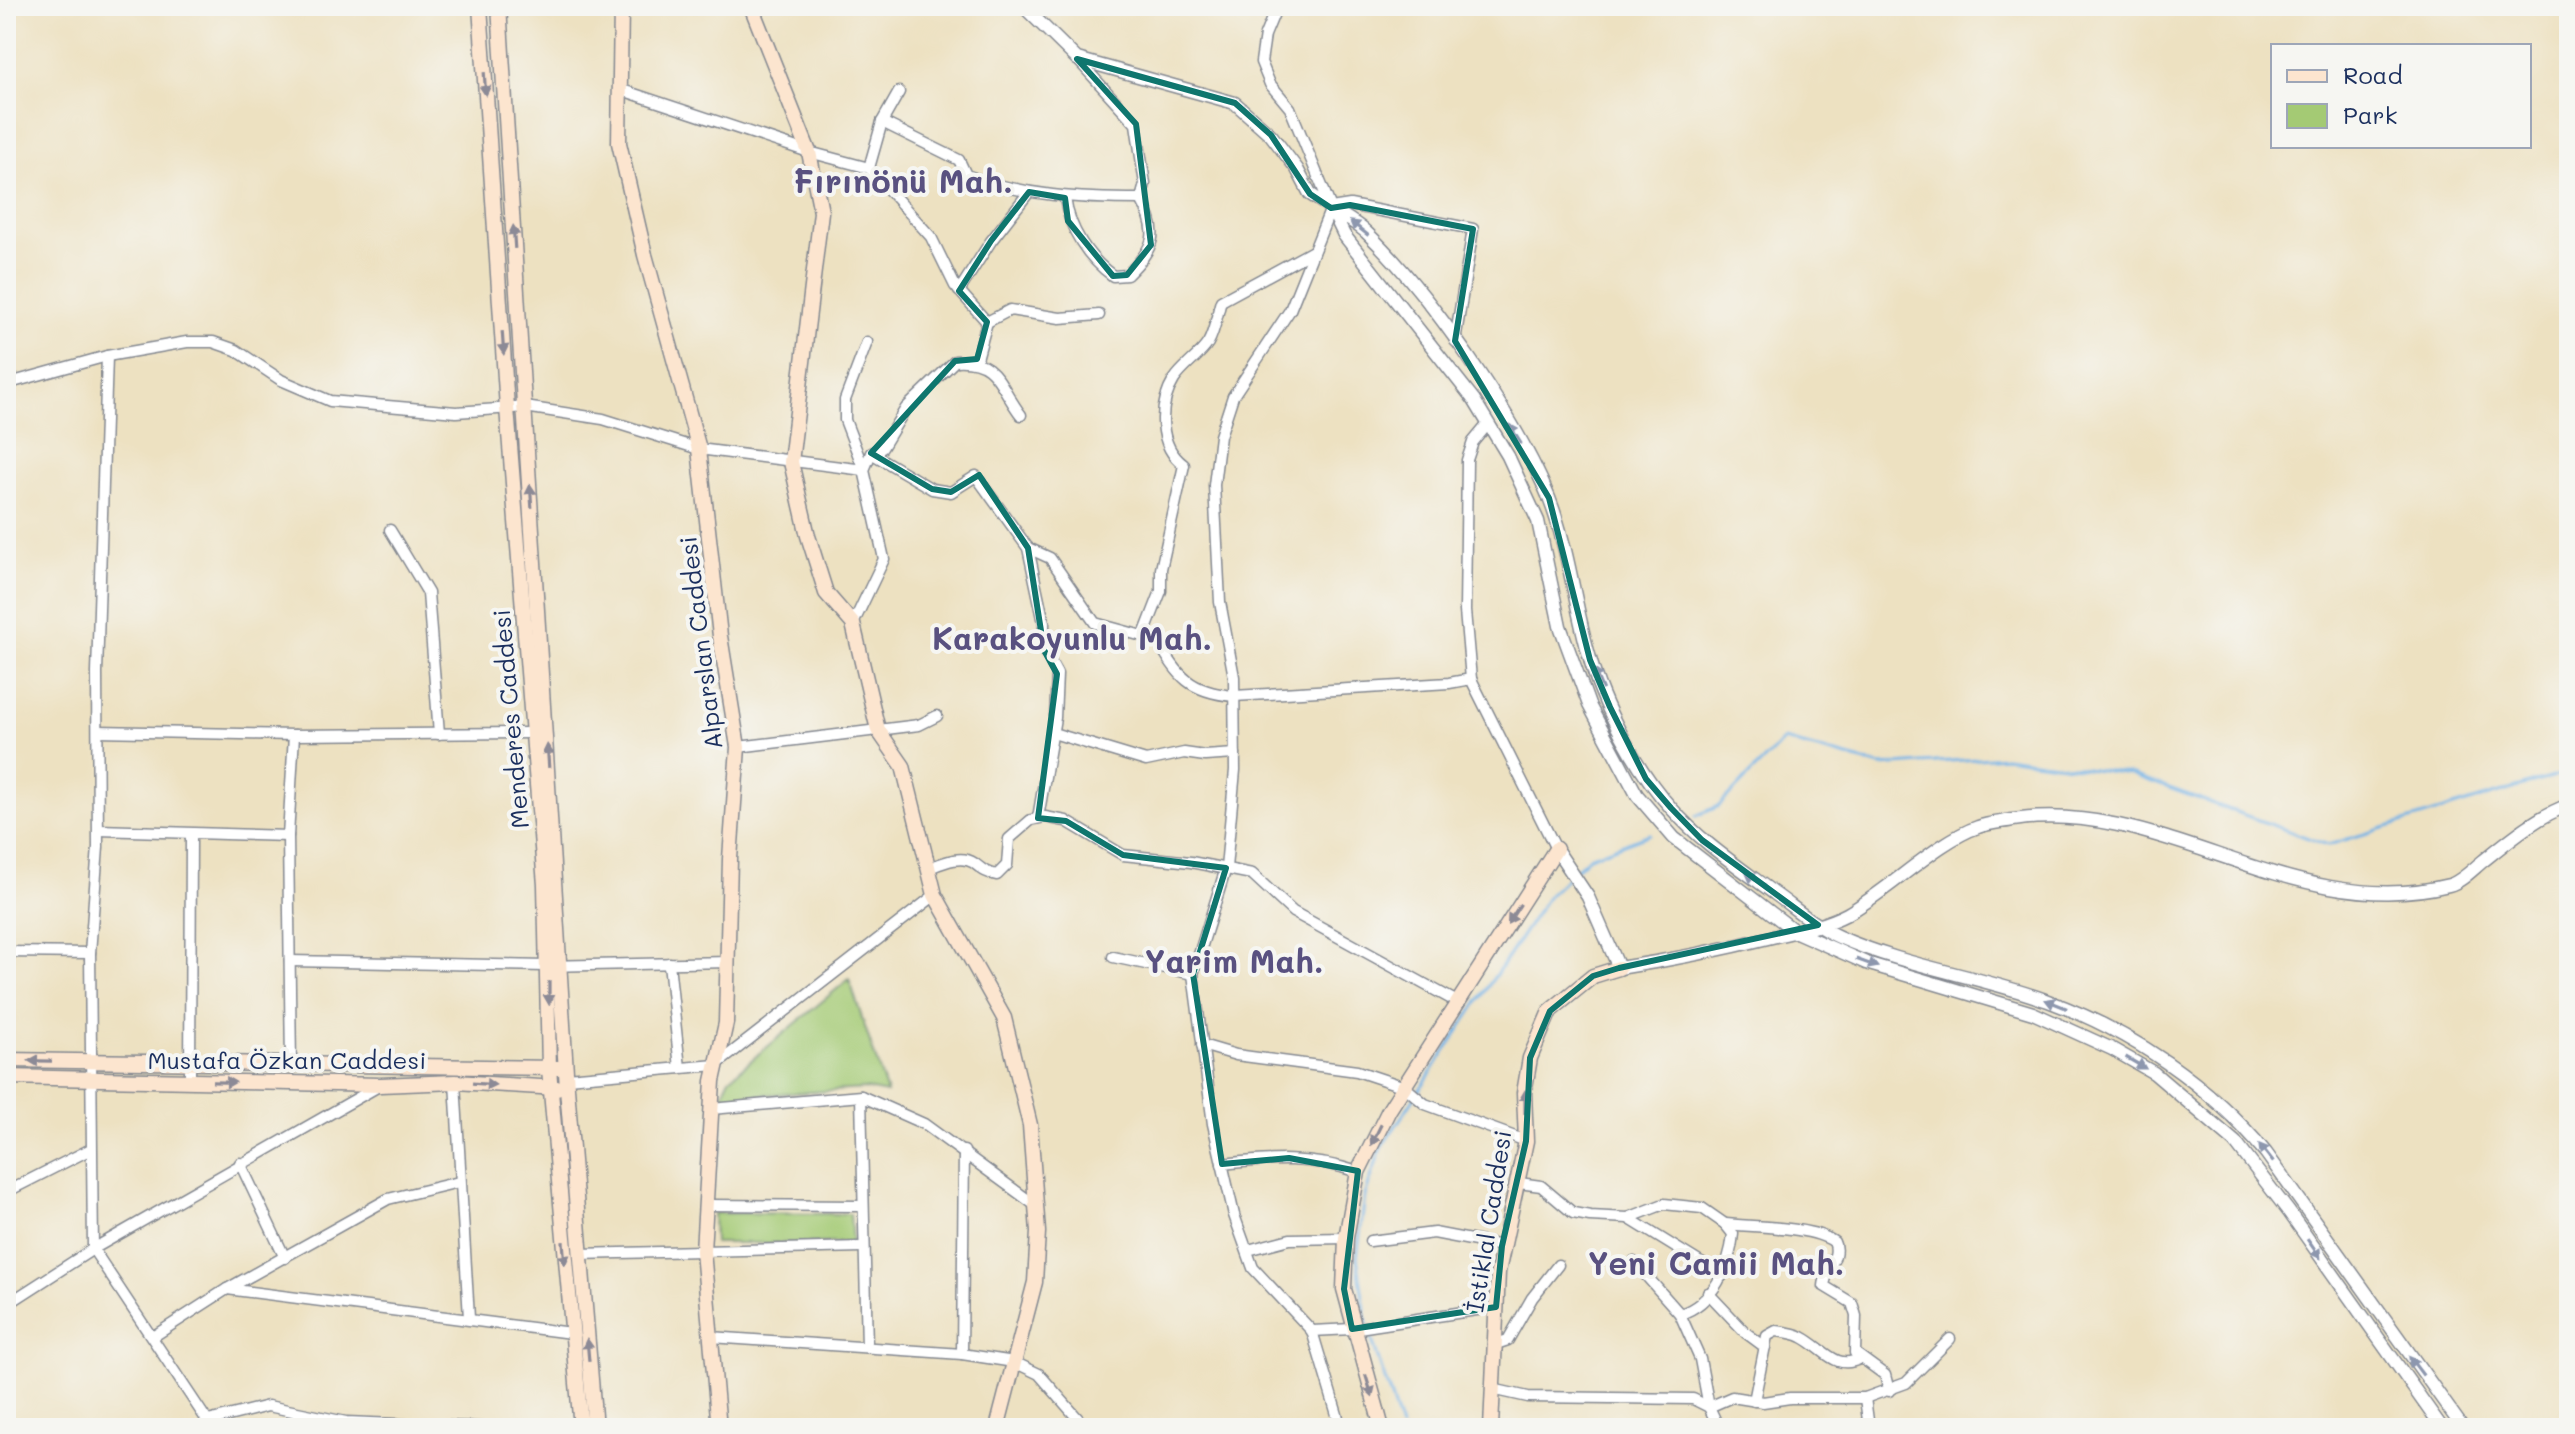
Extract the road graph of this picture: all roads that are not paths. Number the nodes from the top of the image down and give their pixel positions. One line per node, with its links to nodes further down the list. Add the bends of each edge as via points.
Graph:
1 (480, 6): 27 (main road, Menderes Caddesi, one-way to 27)
2 (499, 6): 26 (main road, Menderes Caddesi, one-way to 2)
3 (621, 6): 8 (main road, Alparslan Caddesi)
4 (751, 6): 11 (main road)
5 (1023, 6): 7 (street)
6 (1277, 6): 16 (street, via 1261,62 1270,84 1290,108)
7 (1077, 59): 15 (street, via 1136,124 1145,184); 16 (street, via 1235,103 1271,135 1310,194)
8 (622, 90): 11 (street); 30 (main road, Alparslan Caddesi, via 619,143)
9 (899, 92): 10 (street)
10 (882, 122): 12 (street); 13 (street, via 959,160 966,175)
11 (809, 152): 12 (street); 32 (main road, via 821,212)
12 (869, 168): 18 (street, via 931,237)
13 (1029, 192): 14 (street); 18 (street)
14 (1065, 198): 15 (street); 15 (street, via 1068,221 1096,264 1113,276 1127,275 1151,245 1152,219)
15 (1141, 199)
16 (1331, 208): 17 (street); 21 (street, one-way to 16, via 1364,230); 21 (street, via 1350,205 1473,229); 29 (street, via 1344,235)
17 (1313, 251): 37 (street, via 1221,301 1208,342 1166,396 1162,417 1167,445 1184,465 1163,556 1161,591); 39 (street, via 1290,310 1233,396 1220,436 1214,485 1219,587)
18 (959, 291): 20 (street)
19 (1099, 315): 20 (street, via 1060,318 1010,310)
20 (987, 322): 24 (street)
21 (1455, 341): 58 (street, one-way to 21, via 1702,840 1646,779 1590,660 1549,498 1527,453)
22 (867, 342): 33 (street, via 845,400 845,420)
23 (107, 356): 25 (street); 27 (street, via 213,342 330,401 456,412); 42 (street)
24 (977, 359): 28 (street, via 995,373); 31 (street, via 955,361 906,408 882,448)
25 (6, 384)
26 (525, 407): 27 (street); 30 (street, via 603,419); 66 (main road, Menderes Caddesi, one-way to 26)
27 (507, 408): 43 (main road, Menderes Caddesi)
28 (1021, 415)
29 (1488, 424): 38 (street, via 1467,460 1465,611); 59 (street, via 1538,521 1571,663 1637,795 1692,856)
30 (699, 449): 32 (street); 47 (main road, Alparslan Caddesi)
31 (871, 453): 33 (street); 35 (street, via 932,489 951,492 976,476)
32 (791, 462): 33 (street); 36 (main road, via 826,593)
33 (864, 470): 36 (street, via 884,559)
34 (390, 530): 45 (street, via 428,593)
35 (1028, 548): 37 (street, via 1050,558 1095,623); 44 (street, via 1044,623 1044,650 1057,674)
36 (853, 624): 41 (main road)
37 (1144, 635): 39 (street, via 1157,640 1172,665 1206,694)
38 (1471, 679): 39 (street); 54 (street)
39 (1234, 696): 48 (street)
40 (937, 716): 41 (street, via 919,725)
41 (878, 730): 47 (street); 55 (main road, via 903,766)
42 (98, 731): 46 (street); 51 (street)
43 (533, 733): 45 (street); 66 (main road, Menderes Caddesi)
44 (1053, 733): 48 (street, via 1146,761 1184,753); 50 (street)
45 (439, 734): 46 (street)
46 (294, 735): 53 (street)
47 (738, 747): 64 (main road, Alparslan Caddesi)
48 (1235, 754): 56 (street)
49 (2569, 805): 58 (street, via 2453,884 2396,893 2273,875 2095,820 2013,820 1976,827 1845,915)
50 (1038, 818): 55 (street, via 1009,839 1007,865 997,875 956,859); 56 (street, via 1066,821 1123,855)
51 (99, 830): 52 (street); 61 (street)
52 (191, 834): 53 (street); 73 (street)
53 (288, 836): 63 (street)
54 (1556, 849): 67 (street, via 1578,881); 69 (main road, one-way to 69)
55 (929, 868): 57 (main road)
56 (1226, 868): 68 (street); 69 (street, via 1252,874 1293,912)
57 (935, 895): 74 (street); 98 (main road, via 1004,1018 1030,1125)
58 (1818, 925): 59 (street); 153 (street, one-way to 58, via 2266,1153 2197,1086 2095,1021 1840,937)
59 (1796, 932): 67 (street); 152 (street, one-way to 152, via 1866,963 2033,1013 2154,1073 2235,1142)
60 (6, 952): 61 (street)
61 (90, 953): 72 (street)
62 (1113, 957): 68 (street)
63 (290, 961): 66 (street); 75 (street)
64 (729, 962): 65 (street); 74 (main road, Alparslan Caddesi, via 726,1023)
65 (669, 963): 66 (street); 76 (street)
66 (556, 966): 77 (main road, Menderes Caddesi, one-way to 77); 79 (main road, Menderes Caddesi)
67 (1619, 968): 88 (main road, İstiklal Caddesi, one-way to 67, via 1524,1093 1538,1035 1550,1011 1593,976)
68 (1193, 974): 70 (street)
69 (1457, 1002): 84 (main road)
70 (1202, 1045): 84 (street, via 1236,1055 1357,1071); 92 (street)
71 (6, 1060): 72 (main road, Mustafa Özkan Caddesi, one-way to 71)
72 (90, 1062): 73 (main road, Mustafa Özkan Caddesi); 80 (street)
73 (191, 1063): 75 (main road, Mustafa Özkan Caddesi); 81 (street)
74 (716, 1065): 76 (street); 87 (main road, Alparslan Caddesi)
75 (291, 1066): 77 (main road, Mustafa Özkan Caddesi)
76 (680, 1068): 79 (street)
77 (549, 1069): 79 (main road, Mustafa Özkan Caddesi); 85 (main road, Menderes Caddesi)
78 (6, 1077): 80 (main road, Mustafa Özkan Caddesi)
79 (567, 1078): 85 (main road, Mustafa Özkan Caddesi); 109 (main road, Menderes Caddesi)
80 (90, 1079): 81 (main road, Mustafa Özkan Caddesi); 89 (street)
81 (190, 1081): 83 (main road, Mustafa Özkan Caddesi, one-way to 83)
82 (455, 1082): 83 (main road, Mustafa Özkan Caddesi); 85 (main road, Mustafa Özkan Caddesi, one-way to 85); 94 (street)
83 (380, 1085): 91 (street)
84 (1405, 1087): 88 (street, via 1425,1104); 93 (main road, one-way to 93)
85 (551, 1088): 122 (main road, Menderes Caddesi, one-way to 122)
86 (861, 1096): 87 (street); 90 (street, via 924,1124); 99 (street)
87 (711, 1109): 97 (main road, Alparslan Caddesi)
88 (1526, 1141): 95 (main road, İstiklal Caddesi)
89 (91, 1149): 96 (street); 106 (street)
90 (964, 1151): 98 (street); 129 (street)
91 (240, 1163): 106 (street); 110 (street)
92 (1222, 1164): 93 (street, via 1304,1159); 107 (street)
93 (1358, 1172): 102 (main road)
94 (459, 1182): 110 (street, via 388,1199); 119 (street)
95 (1519, 1183): 100 (street, via 1541,1186 1573,1213); 104 (main road, İstiklal Caddesi)
96 (6, 1192)
97 (705, 1205): 99 (street); 108 (main road, Alparslan Caddesi)
98 (1035, 1205): 131 (main road, via 1035,1282)
99 (862, 1206): 105 (street)
100 (1628, 1218): 101 (street, via 1664,1204 1702,1208); 113 (street)
101 (1725, 1224): 113 (street, via 1733,1234); 130 (street, via 1791,1229 1825,1235 1834,1242 1835,1257 1824,1286 1852,1303 1855,1353)
102 (1346, 1238): 107 (street, via 1290,1239); 120 (main road, via 1344,1289)
103 (1370, 1241): 104 (street, via 1434,1233)
104 (1502, 1246): 117 (main road, İstiklal Caddesi)
105 (862, 1247): 108 (street); 127 (street)
106 (93, 1249): 116 (street); 123 (street)
107 (1248, 1250): 121 (street, via 1253,1268)
108 (703, 1251): 109 (street); 124 (main road, Alparslan Caddesi)
109 (579, 1254): 141 (main road, Menderes Caddesi, one-way to 109)
110 (285, 1258): 114 (street)
111 (1634, 1262): 118 (street)
112 (1558, 1265): 126 (street, via 1508,1340)
113 (1722, 1276): 115 (street)
114 (227, 1289): 119 (street); 123 (street)
115 (1708, 1293): 118 (street, via 1696,1309); 128 (street)
116 (6, 1305)
117 (1496, 1307): 120 (street); 126 (main road, İstiklal Caddesi)
118 (1680, 1314): 136 (street, via 1700,1359)
119 (469, 1318): 122 (street)
120 (1355, 1328): 121 (street); 148 (main road, one-way to 148)
121 (1312, 1331): 147 (street)
122 (571, 1333): 140 (main road, Menderes Caddesi)
123 (154, 1336): 137 (street)
124 (711, 1337): 127 (street); 142 (main road, Alparslan Caddesi)
125 (1950, 1339): 133 (street, via 1906,1383)
126 (1493, 1345): 132 (main road, İstiklal Caddesi)
127 (867, 1347): 129 (street)
128 (1765, 1347): 130 (street, via 1767,1336 1776,1331 1800,1336 1837,1363); 135 (street)
129 (962, 1354): 131 (street)
130 (1861, 1358): 133 (street, via 1885,1375)
131 (1014, 1362): 143 (main road); 144 (street, via 1039,1374)
132 (1492, 1389): 136 (street, via 1528,1397 1693,1399); 149 (main road, İstiklal Caddesi)
133 (1889, 1391): 134 (street)
134 (1865, 1398): 135 (street); 151 (street)
135 (1754, 1401): 136 (street, via 1732,1397)
136 (1709, 1407): 150 (street)
137 (210, 1425): 138 (street, via 268,1406)
138 (346, 1425): 139 (street)
139 (495, 1428)
140 (581, 1428)
141 (595, 1428)
142 (719, 1428)
143 (997, 1428)
144 (1086, 1428)
145 (1196, 1428): 146 (street)
146 (1223, 1428)
147 (1341, 1428)
148 (1382, 1428)
149 (1491, 1428)
150 (1719, 1428)
151 (1869, 1428)
152 (2442, 1428)
153 (2463, 1428)

